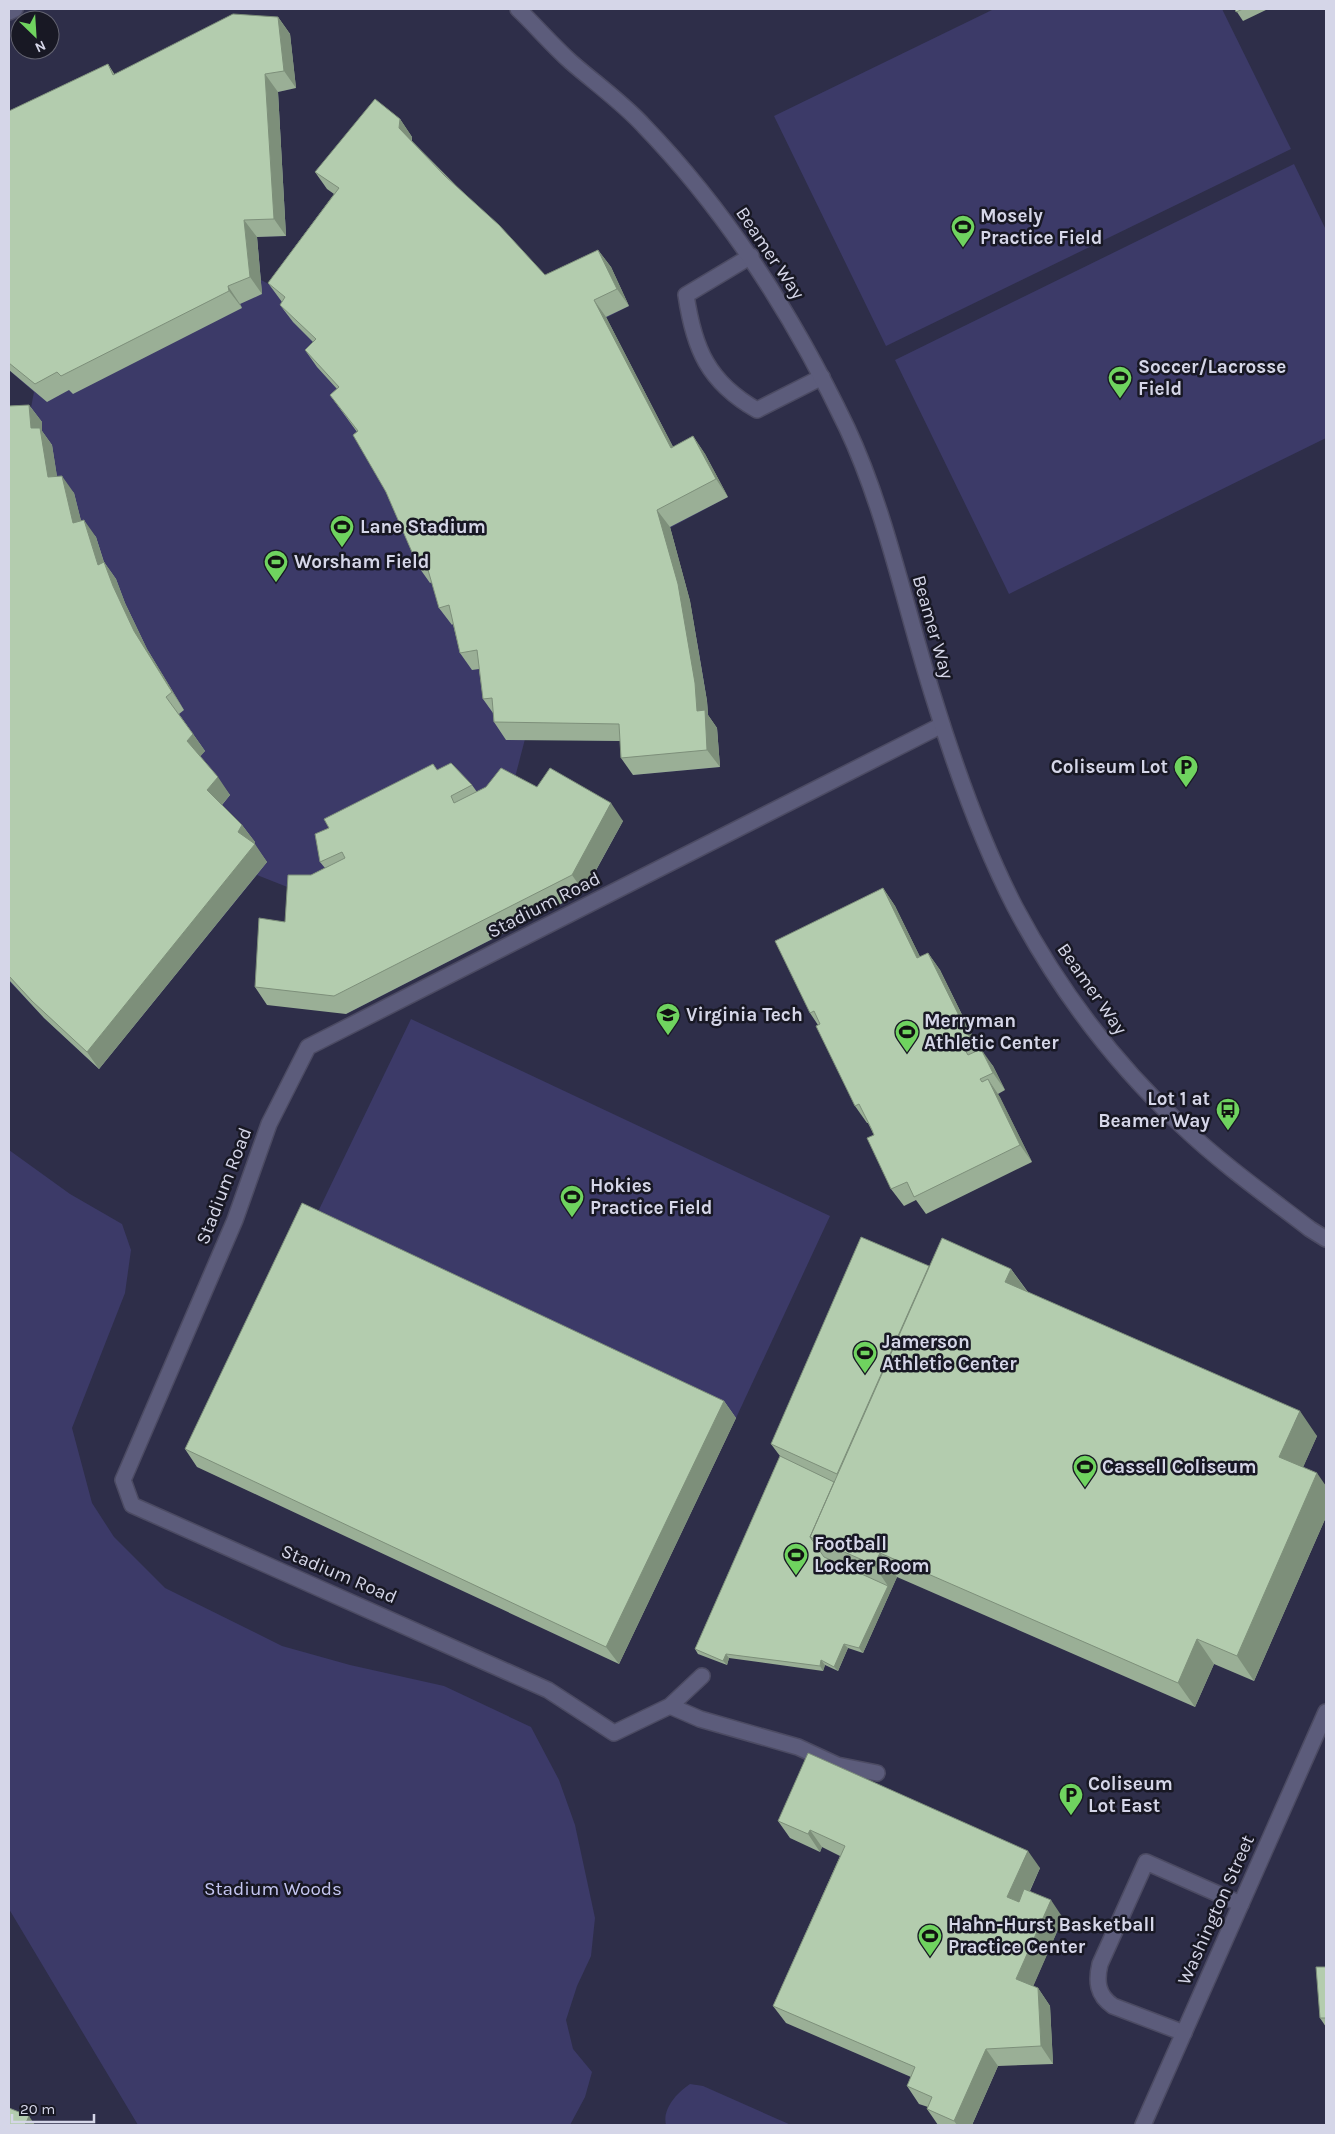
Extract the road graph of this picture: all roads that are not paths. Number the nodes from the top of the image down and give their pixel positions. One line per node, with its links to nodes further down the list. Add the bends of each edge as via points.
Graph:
1 (15, 9): 3 (main road)
2 (518, 9): 4 (main road, Beamer Way, via 568,59 643,125 717,210)
3 (9, 12)
4 (751, 256): 5 (main road, Beamer Way); 5 (main road, via 686,295 690,327 713,374 739,400 757,410)
5 (822, 377): 6 (main road, Beamer Way, via 849,432 875,500)
6 (942, 724): 7 (main road, Beamer Way, via 962,786 1015,907 1050,968 1092,1027 1134,1078 1209,1151); 9 (main road, Stadium Road, via 308,1047 269,1124 235,1220 123,1480 132,1505 548,1690 614,1733)
7 (1326, 1239)
8 (702, 1676): 9 (main road)
9 (670, 1706): 11 (main road, via 700,1719 798,1747 837,1765)
10 (1326, 1712): 12 (main road, Washington Street)
11 (877, 1772)
12 (1241, 1904): 13 (main road, Washington Street); 13 (main road, via 1146,1862 1100,1964 1098,1980 1105,2001)
13 (1184, 2033): 14 (main road, Washington Street)
14 (1143, 2125)

